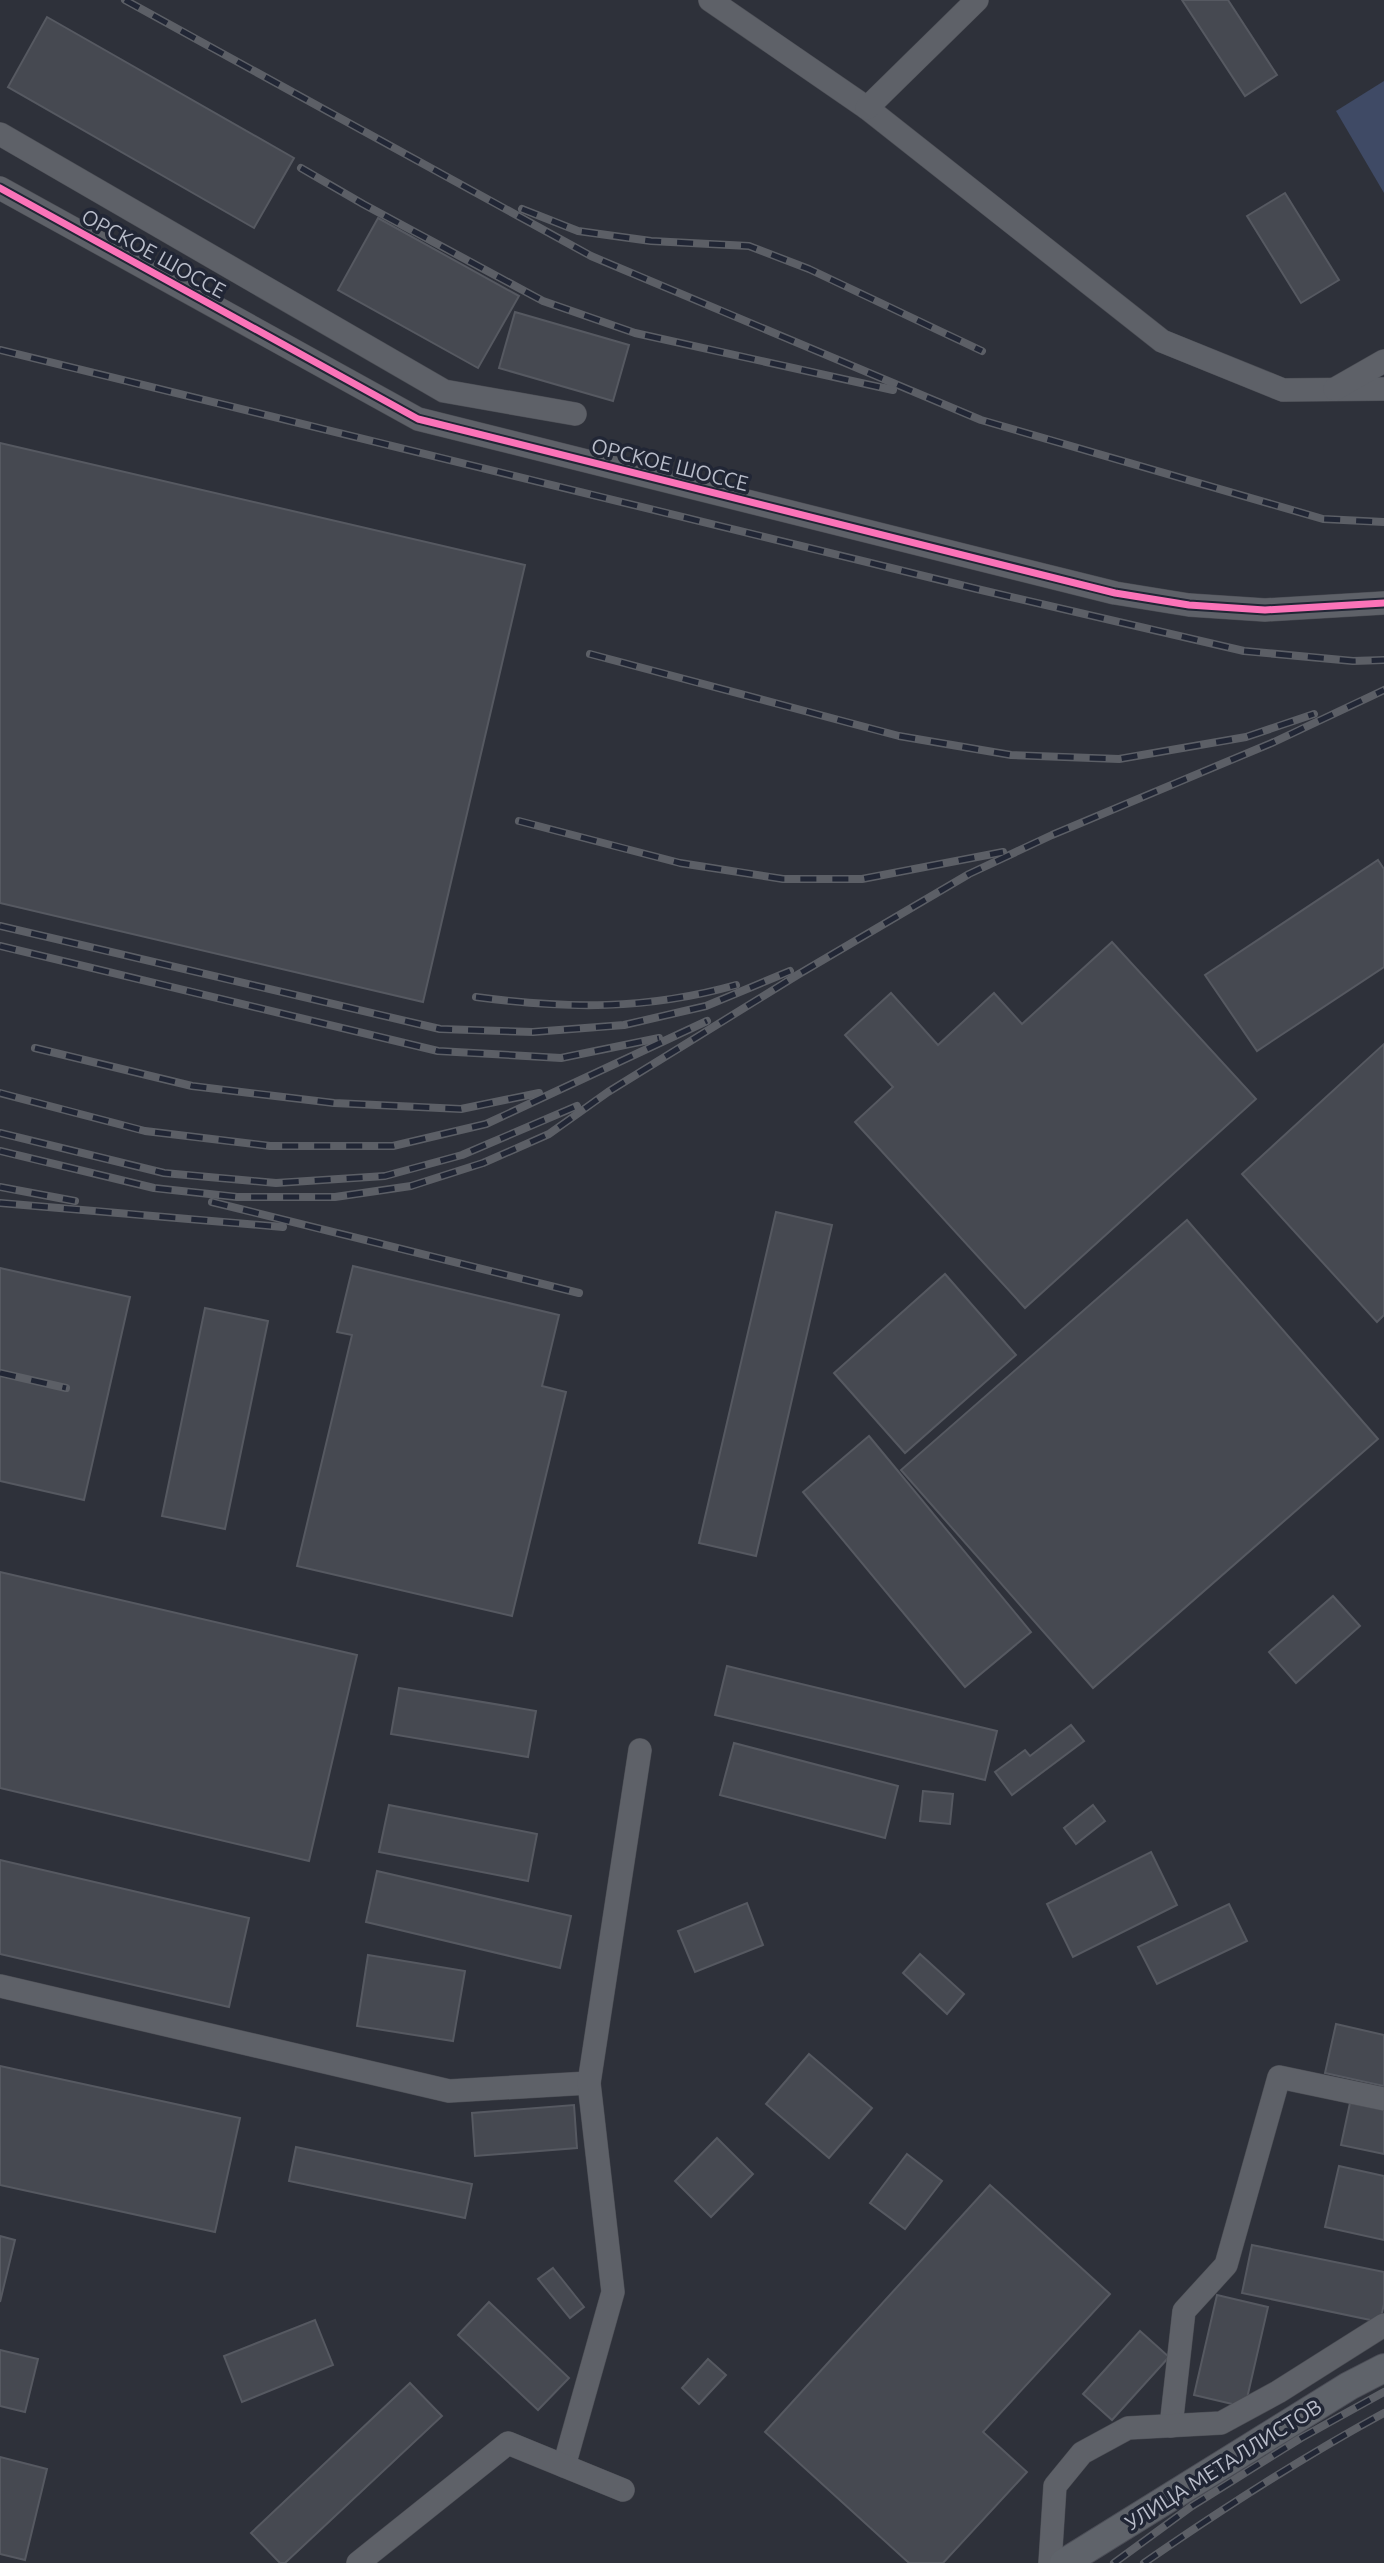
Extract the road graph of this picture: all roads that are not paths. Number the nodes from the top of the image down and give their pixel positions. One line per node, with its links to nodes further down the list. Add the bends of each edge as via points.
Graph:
1 (710, 0): 3 (street)
2 (977, 0): 3 (street)
3 (867, 108): 8 (street, via 1162,341 1283,390)
4 (0, 134): 9 (street, via 444,391)
5 (0, 188): 10 (street, ОРСКОЕ ШОССЕ, via 418,419 1115,593 1189,605 1265,610)
6 (1384, 361): 8 (street)
7 (1384, 389): 8 (street)
8 (1332, 391)
9 (575, 414)
10 (1384, 603)
11 (640, 1750): 13 (street)
12 (0, 1986): 13 (street, via 449,2091)
13 (589, 2083): 18 (street, via 613,2292)
14 (1384, 2099): 17 (street, via 1279,2077 1226,2265 1184,2311)
15 (1384, 2325): 17 (street, via 1222,2423)
16 (1384, 2368): 22 (main road, УЛИЦА МЕТАЛЛИСТОВ)
17 (1171, 2426): 21 (street, via 1128,2428 1082,2453 1055,2486)
18 (564, 2466): 19 (street); 20 (street, via 508,2443)
19 (623, 2490)
20 (358, 2563)
21 (1050, 2563)
22 (1065, 2563)

